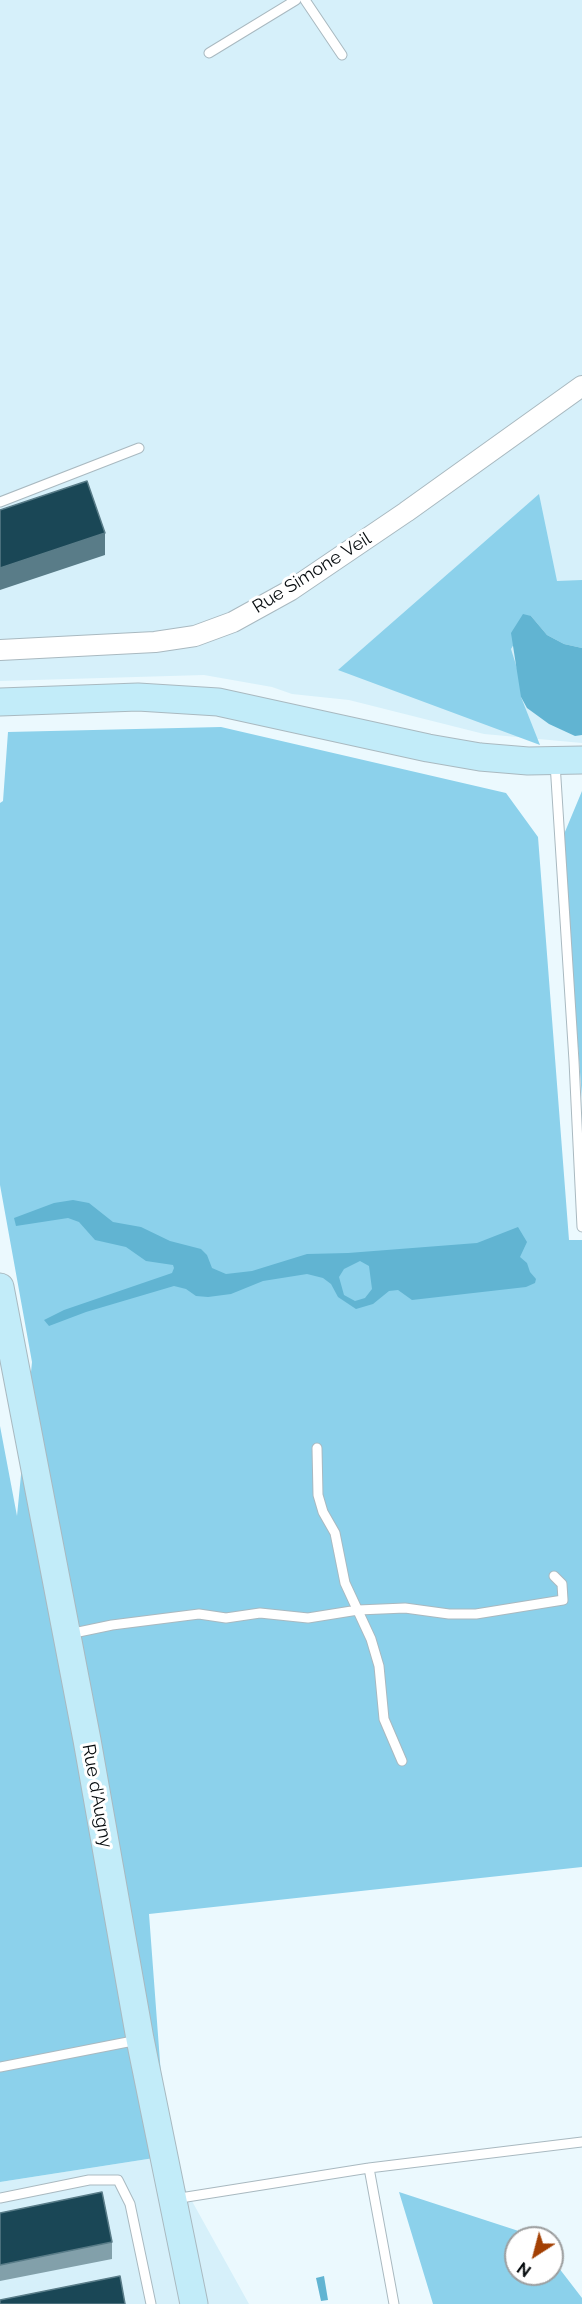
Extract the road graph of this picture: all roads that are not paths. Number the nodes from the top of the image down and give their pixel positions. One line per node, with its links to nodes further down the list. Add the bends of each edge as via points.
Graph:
1 (296, 0): 3 (lane)
2 (305, 0): 4 (lane)
3 (209, 53)
4 (342, 55)
5 (582, 386): 8 (street, Rue Simone Veil, via 330,564 234,622 195,636 155,642)
6 (138, 448): 7 (lane)
7 (0, 502)
8 (0, 650)
9 (29, 701): 10 (main road); 11 (main road); 13 (main road, via 138,697 218,702 428,748)
10 (0, 702)
11 (0, 718)
12 (582, 760): 13 (main road)
13 (555, 761): 14 (lane)
14 (582, 1227)
15 (0, 1287): 19 (main road, Rue d'Augny)
16 (317, 1448): 18 (lane, via 318,1495 335,1533 345,1582)
17 (554, 1576): 18 (lane, via 562,1584 563,1600 476,1614 405,1608)
18 (358, 1610): 19 (lane, via 308,1617 260,1613 226,1618 199,1614); 20 (lane, via 379,1666 384,1719)
19 (67, 1634): 21 (main road, Rue d'Augny)
20 (402, 1761)
21 (140, 2039): 22 (lane); 26 (main road, Rue d'Augny)
22 (0, 2067)
23 (582, 2142): 24 (lane)
24 (369, 2168): 26 (lane); 29 (lane)
25 (0, 2198): 27 (lane, via 89,2180 118,2180 130,2204)
26 (171, 2199): 28 (main road, Rue d'Augny)
27 (151, 2304)
28 (194, 2304)
29 (394, 2304)

